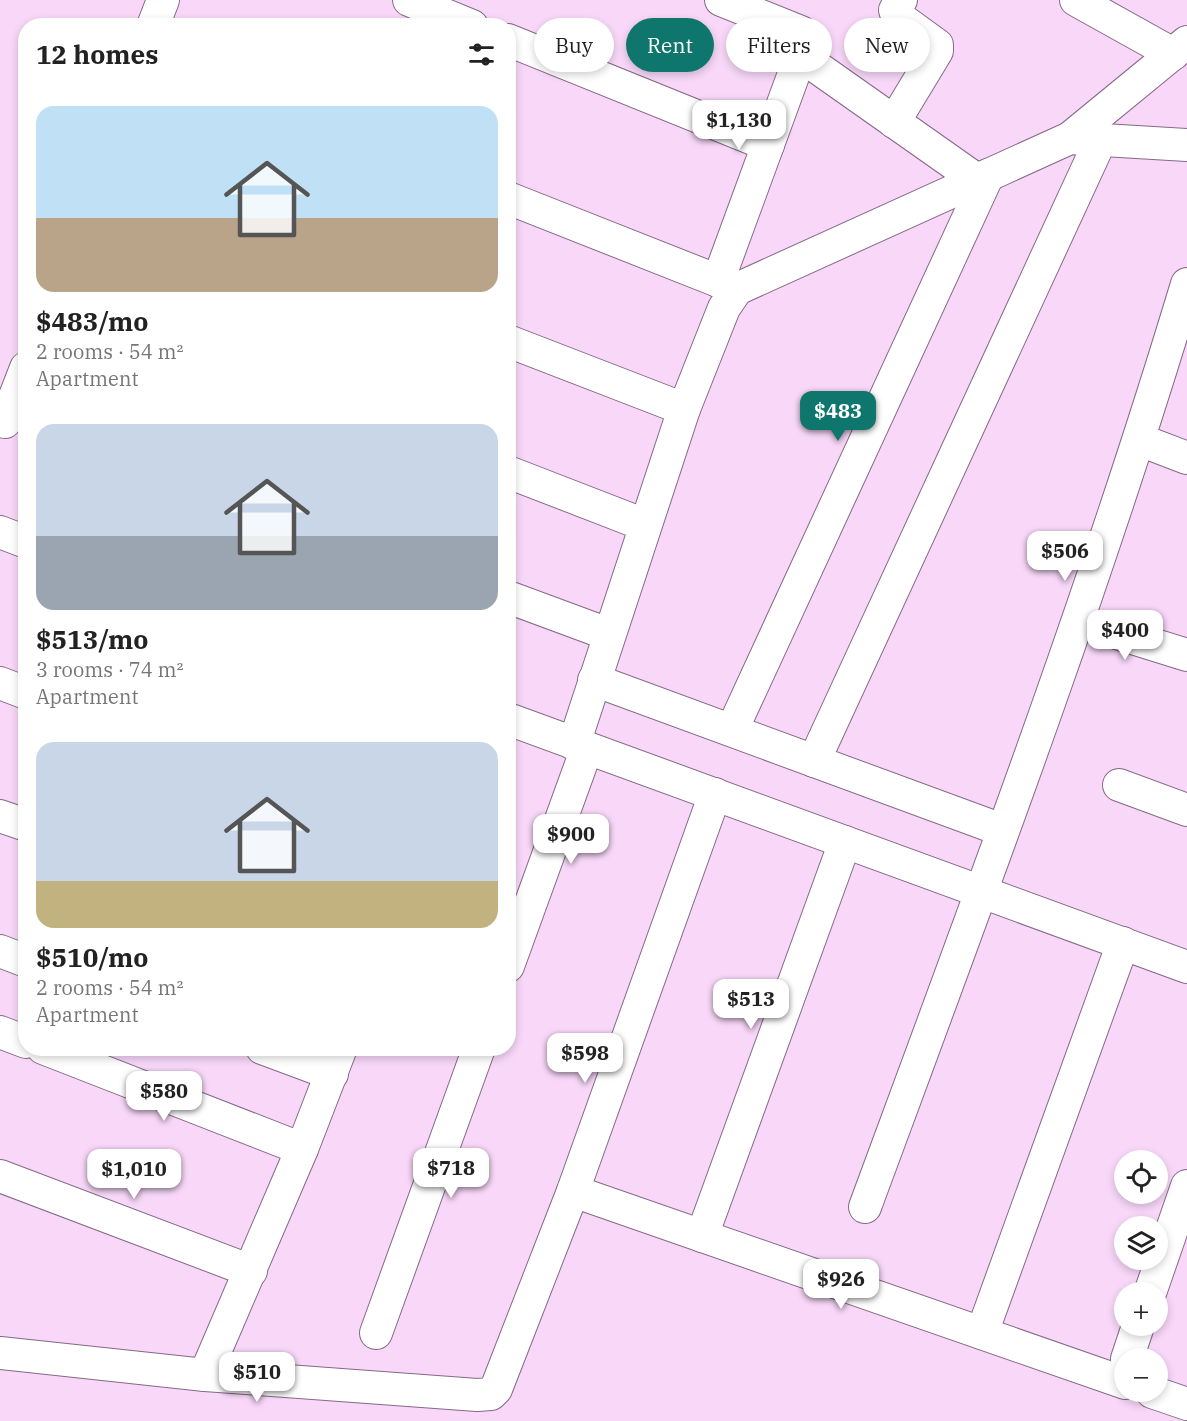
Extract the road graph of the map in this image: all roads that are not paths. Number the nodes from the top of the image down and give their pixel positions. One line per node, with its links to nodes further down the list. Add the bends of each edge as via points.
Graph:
1 (163, 0): 6 (street)
2 (409, 0): 7 (street)
3 (721, 0): 8 (street)
4 (901, 0): 13 (street, via 895,10 897,16 937,45 937,51)
5 (1076, 0): 10 (street)
6 (156, 18)
7 (453, 18)
8 (765, 18)
9 (516, 43): 16 (street)
10 (1180, 48): 14 (street)
11 (795, 72): 16 (street)
12 (824, 72): 13 (street)
13 (894, 122): 18 (street)
14 (1070, 138): 15 (street); 18 (street)
15 (1101, 139): 17 (street); 42 (street)
16 (768, 145): 21 (street)
17 (1187, 145)
18 (982, 177): 21 (street); 40 (street)
19 (516, 201): 21 (street)
20 (1187, 284): 26 (street)
21 (727, 285): 24 (street, via 724,308)
22 (516, 344): 24 (street)
23 (18, 389): 25 (street, via 5,422)
24 (684, 409): 29 (street)
25 (0, 420)
26 (1140, 440): 27 (street); 33 (street)
27 (1187, 458)
28 (516, 475): 29 (street)
29 (645, 525): 34 (street)
30 (0, 532): 31 (street)
31 (18, 539)
32 (516, 600): 34 (street)
33 (1078, 621): 35 (street); 48 (street)
34 (608, 634): 36 (street)
35 (1187, 655)
36 (594, 680): 40 (street); 41 (street)
37 (0, 683): 38 (street)
38 (18, 690)
39 (516, 722): 41 (street)
40 (732, 730): 42 (street)
41 (580, 746): 44 (street); 51 (street)
42 (814, 760): 48 (street)
43 (1119, 785): 45 (street)
44 (715, 794): 49 (street); 65 (street)
45 (1187, 810)
46 (0, 816): 47 (street)
47 (18, 822)
48 (1002, 830): 50 (street)
49 (845, 842): 50 (street); 67 (street)
50 (981, 892): 52 (street); 66 (street)
51 (516, 942)
52 (1123, 943): 55 (street); 71 (street)
53 (0, 951): 54 (street)
54 (18, 958)
55 (1187, 967)
56 (0, 1032): 57 (street)
57 (18, 1039)
58 (64, 1056): 62 (street)
59 (308, 1056): 61 (street)
60 (476, 1056): 70 (street)
61 (337, 1061): 62 (street)
62 (302, 1149): 68 (street)
63 (0, 1176): 68 (street)
64 (1187, 1186): 69 (street)
65 (573, 1191): 67 (street); 74 (street, via 491,1394)
66 (865, 1207)
67 (702, 1236): 71 (street)
68 (251, 1271): 74 (street)
69 (1154, 1282)
70 (376, 1333)
71 (982, 1333): 73 (street)
72 (0, 1353): 74 (street)
73 (1114, 1368)
74 (205, 1375)
75 (1168, 1397): 76 (street)
76 (1187, 1404)

